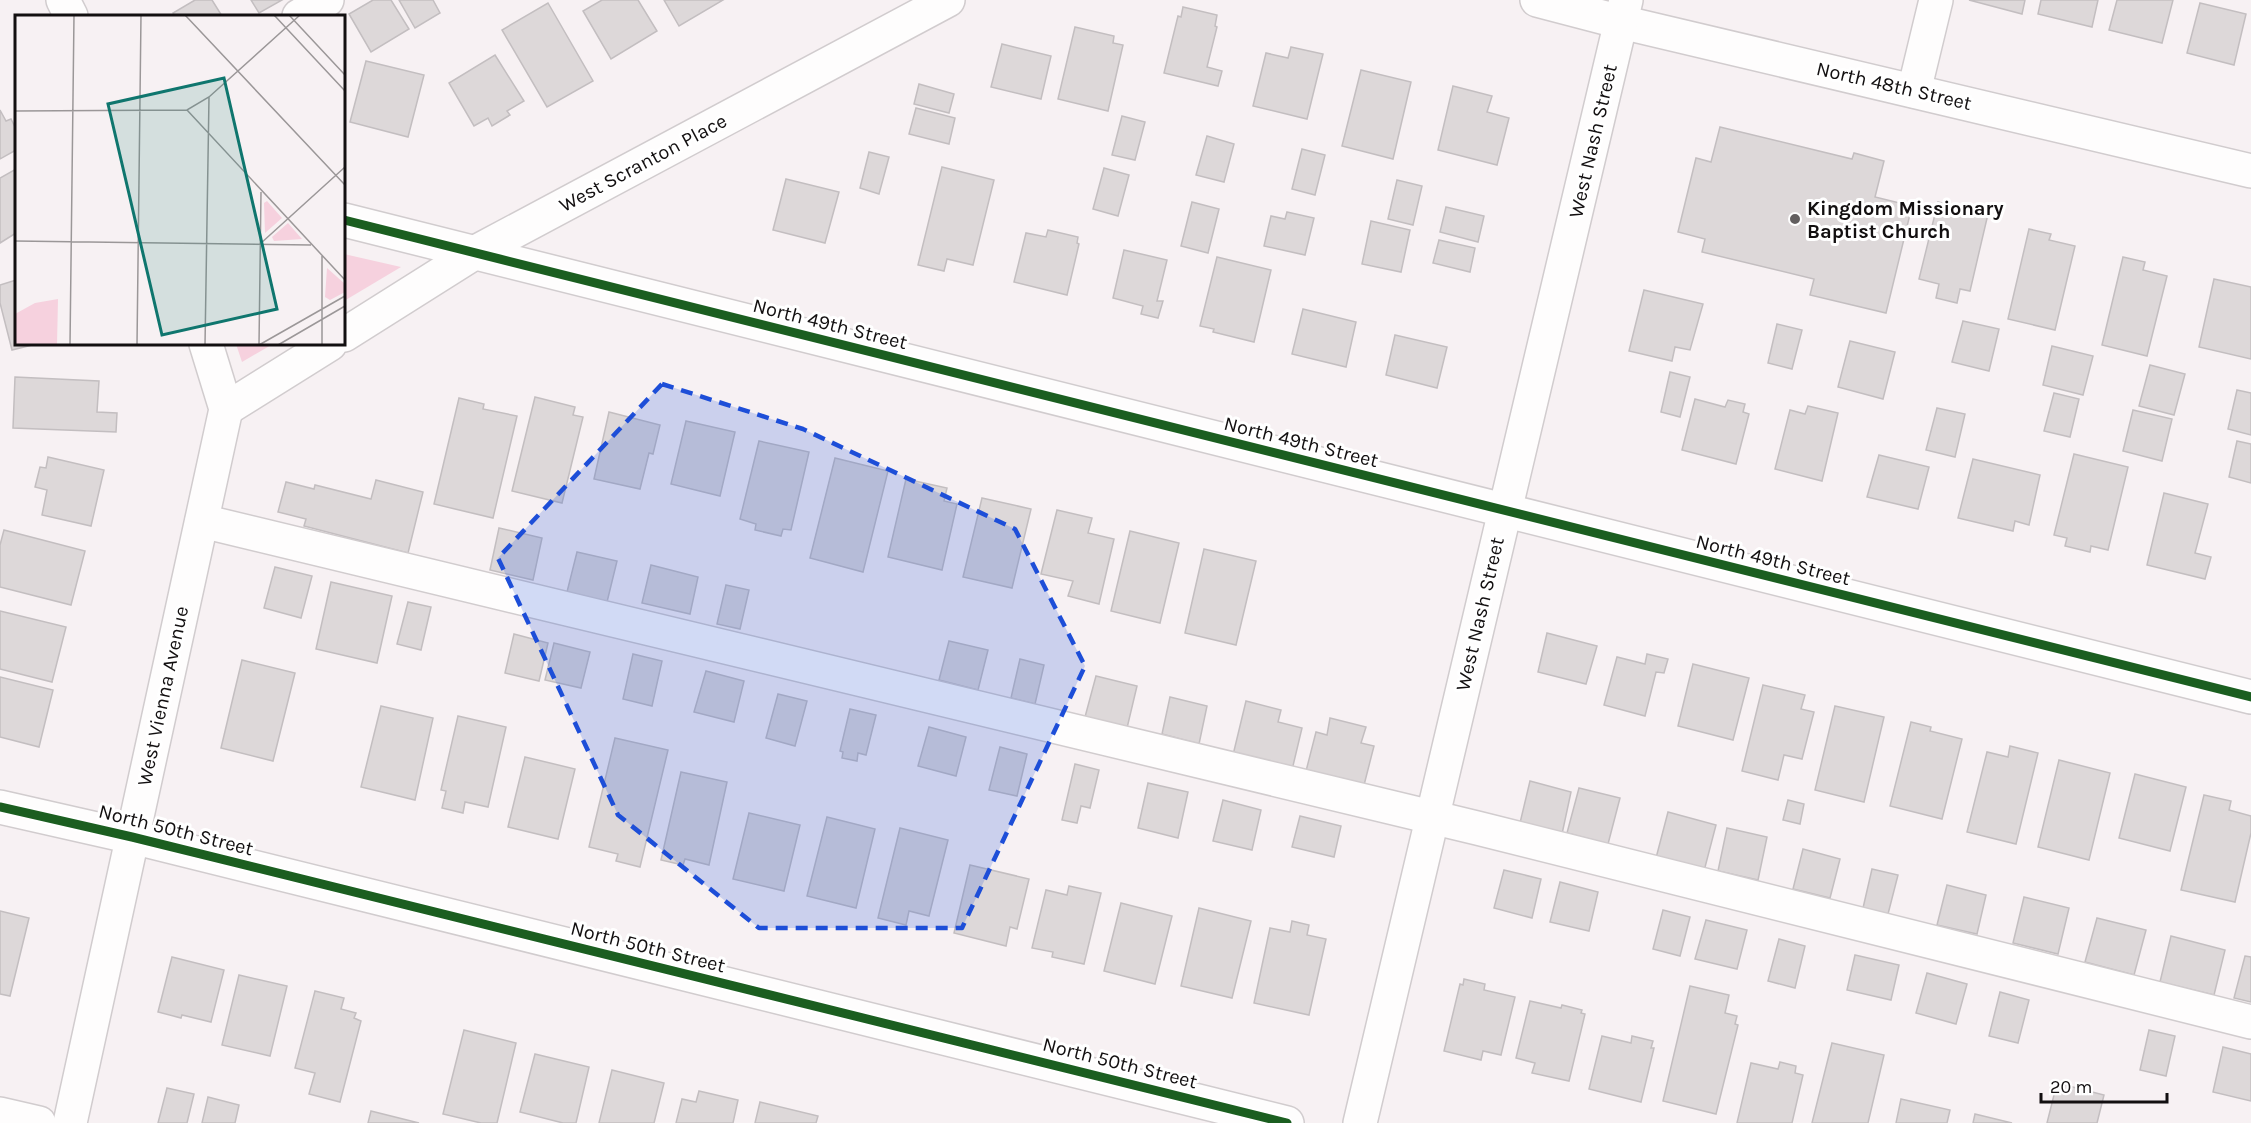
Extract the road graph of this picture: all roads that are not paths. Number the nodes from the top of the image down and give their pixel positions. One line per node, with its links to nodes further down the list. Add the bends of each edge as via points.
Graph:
1 (63, 0): 7 (street)
2 (327, 0): 8 (street)
3 (948, 0): 12 (street, West Scranton Place)
4 (1537, 0): 6 (street, North 48th Street)
5 (1936, 0): 9 (street)
6 (1619, 7): 9 (street, North 48th Street); 17 (street, West Nash Street)
7 (70, 15)
8 (301, 15)
9 (1914, 91): 10 (street, North 48th Street)
10 (2251, 171)
11 (345, 220): 12 (street, North 49th Street)
12 (474, 253): 13 (street, West Scranton Place); 17 (street, North 49th Street)
13 (345, 334)
14 (206, 345): 16 (street)
15 (328, 345): 16 (street)
16 (226, 409): 18 (street, West Vienna Avenue)
17 (1504, 512): 19 (street, North 49th Street); 21 (street, West Nash Street)
18 (202, 521): 21 (street); 22 (street, West Vienna Avenue)
19 (2251, 697)
20 (0, 807): 22 (street, North 50th Street)
21 (1432, 817): 23 (street); 28 (street, West Nash Street)
22 (132, 837): 26 (street, West Vienna Avenue); 27 (street, North 50th Street)
23 (2251, 1022)
24 (0, 1114): 25 (street)
25 (39, 1123)
26 (70, 1123)
27 (1287, 1123)
28 (1360, 1123)

